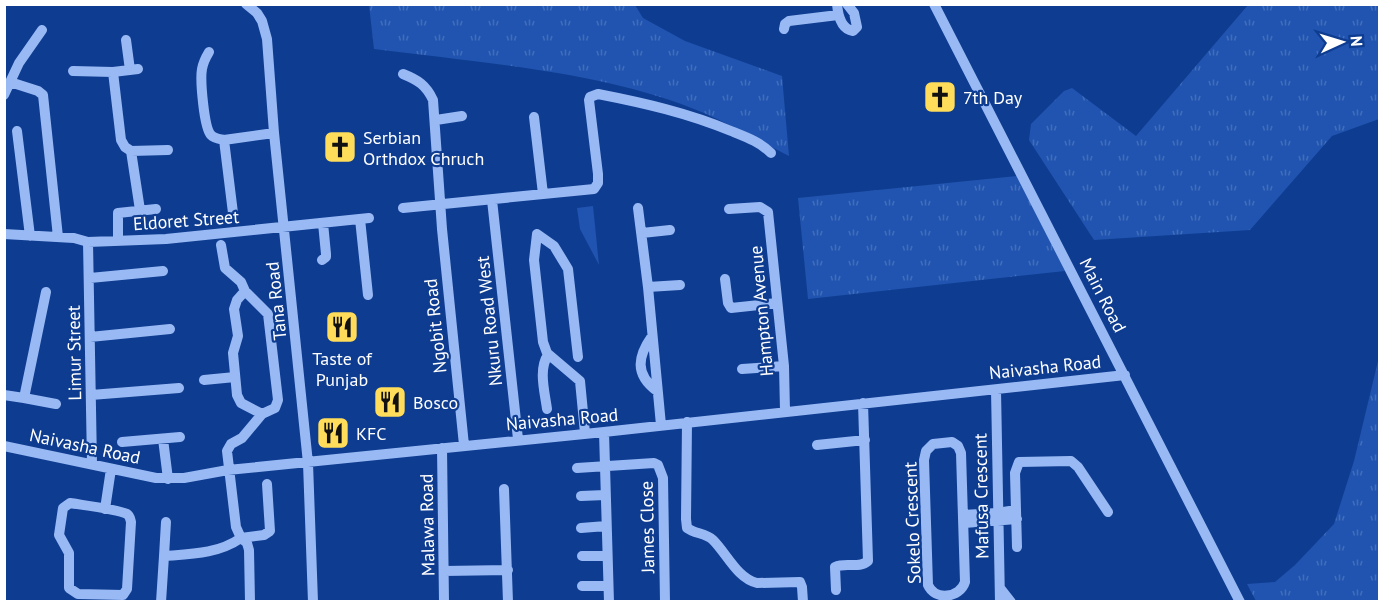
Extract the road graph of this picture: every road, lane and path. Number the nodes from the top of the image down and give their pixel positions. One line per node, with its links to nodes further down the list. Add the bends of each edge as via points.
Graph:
1 (246, 4): 18 (street, Tana Road, via 257,13 265,29)
2 (847, 4): 4 (street, via 856,19 856,29 849,31)
3 (934, 4): 58 (street, Main Road)
4 (838, 10): 5 (street, via 789,21)
5 (784, 29)
6 (42, 30): 12 (street)
7 (126, 40): 10 (street, via 134,69)
8 (209, 52): 19 (street, via 201,78 206,124 212,136)
9 (73, 71): 10 (street)
10 (113, 72): 21 (street, via 121,140)
11 (403, 74): 16 (street, Ngobit Road, via 427,88)
12 (10, 82): 13 (street); 38 (street, via 43,95)
13 (4, 95)
14 (462, 116): 16 (street)
15 (534, 117): 23 (street)
16 (436, 120): 25 (street, Ngobit Road)
17 (17, 131): 37 (street)
18 (274, 134): 19 (street); 33 (street, Tana Road)
19 (224, 140): 31 (street)
20 (168, 150): 21 (street)
21 (131, 152): 30 (street)
22 (771, 153): 23 (street, via 729,130 660,106 595,94 589,104 598,174 596,187)
23 (543, 194): 24 (street)
24 (492, 200): 25 (street); 77 (street, Nkuru Road West)
25 (441, 204): 26 (street); 80 (street, Ngobit Road)
26 (403, 208)
27 (638, 208): 35 (street)
28 (156, 209): 30 (street)
29 (729, 209): 51 (street, Hampton Avenue, via 766,209)
30 (140, 210): 39 (street, via 118,213)
31 (233, 213)
32 (323, 223): 33 (street, Eldoret Street); 42 (street, via 326,256); 50 (street, Eldoret Street, via 364,218)
33 (286, 227): 39 (street, Eldoret Street, via 192,238); 84 (street, Tana Road)
34 (670, 230): 35 (street)
35 (642, 233): 47 (street)
36 (4, 234): 37 (street, Eldoret Street)
37 (30, 236): 38 (street, Eldoret Street)
38 (58, 237): 40 (street, Eldoret Street)
39 (118, 241): 40 (street, Eldoret Street)
40 (88, 242): 44 (street, Limur Street)
41 (221, 245): 48 (street, via 225,268)
42 (322, 260)
43 (163, 271): 44 (street)
44 (90, 278): 53 (street, Limur Street)
45 (724, 279): 51 (street, via 731,308)
46 (680, 285): 47 (street)
47 (648, 287): 72 (street, via 652,336 641,358 645,380 657,391)
48 (245, 291): 59 (street, via 234,309 238,333 233,353); 70 (street, via 269,318 278,400 275,408)
49 (46, 292): 65 (street)
50 (368, 295)
51 (777, 303): 56 (street, Hampton Avenue)
52 (170, 329): 53 (street)
53 (90, 337): 64 (street, Limur Street)
54 (548, 355): 55 (street, via 534,268 537,234 554,246 568,269); 68 (street, via 543,371); 74 (street, via 580,381)
55 (578, 357)
56 (784, 366): 57 (street); 69 (street, Hampton Avenue)
57 (742, 369)
58 (1125, 375): 62 (street, Naivasha Road); 124 (street, Main Road)
59 (235, 377): 60 (street); 70 (street, via 239,401)
60 (204, 380)
61 (179, 388): 64 (street)
62 (996, 390): 66 (street, Naivasha Road); 98 (street, Mafusa Crescent)
63 (4, 395): 65 (street)
64 (91, 395): 85 (street, Limur Street)
65 (24, 398): 67 (street)
66 (863, 403): 69 (street, Naivasha Road); 78 (street)
67 (56, 404)
68 (547, 409)
69 (785, 411): 71 (street, Naivasha Road)
70 (262, 414): 89 (street, via 230,446)
71 (687, 422): 72 (street, Naivasha Road); 121 (street, via 687,528 711,538 750,581 800,582)
72 (661, 425): 73 (street, Naivasha Road)
73 (608, 431): 74 (street, Naivasha Road); 86 (street)
74 (585, 433): 77 (street, Naivasha Road)
75 (180, 437): 76 (street)
76 (164, 439): 79 (street); 90 (street)
77 (519, 439): 80 (street, Naivasha Road)
78 (865, 440): 81 (street); 113 (street, via 868,561 836,567)
79 (122, 442)
80 (464, 445): 83 (street, Naivasha Road)
81 (817, 445)
82 (4, 446): 85 (street, Naivasha Road)
83 (442, 448): 84 (street, Naivasha Road); 109 (street, Malawa Road)
84 (308, 463): 89 (street, Naivasha Road); 116 (street, Tana Road)
85 (92, 464): 88 (street, Naivasha Road)
86 (608, 466): 87 (street, James Close); 93 (street); 120 (street, James Close, via 654,463 660,468)
87 (577, 468)
88 (111, 469): 90 (street, Naivasha Road); 95 (street)
89 (228, 470): 90 (street, Naivasha Road); 103 (street)
90 (168, 479)
91 (267, 484): 103 (street, via 270,531)
92 (504, 489): 108 (street)
93 (605, 495): 94 (street); 101 (street)
94 (580, 496)
95 (105, 509): 95 (street, via 70,503 63,508 59,535 69,550 67,582 75,593 119,596 127,592 130,519 126,514)
96 (1108, 512): 97 (street, via 1078,466 1065,460 1019,462)
97 (1016, 514): 98 (street); 104 (street)
98 (998, 517): 99 (street); 112 (street, Mafusa Crescent)
99 (963, 519): 99 (street, Sokelo Crescent, via 960,450 952,442 933,444 924,459 928,585 935,595 954,594 964,586)
100 (166, 522): 105 (street)
101 (606, 526): 102 (street); 107 (street)
102 (581, 528)
103 (241, 538): 105 (street, via 226,548); 115 (street, via 249,550)
104 (1017, 547)
105 (164, 556): 114 (street)
106 (582, 556): 107 (street)
107 (607, 556): 111 (street)
108 (508, 570): 109 (street); 118 (street)
109 (444, 571): 117 (street, Malawa Road)
110 (582, 586): 111 (street)
111 (608, 586): 119 (street)
112 (1000, 588): 122 (street, Mafusa Crescent); 123 (street)
113 (836, 590)
114 (161, 602)
115 (250, 602)
116 (313, 602)
117 (444, 602)
118 (508, 602)
119 (609, 602)
120 (665, 602)
121 (803, 602)
122 (1000, 602)
123 (1011, 602)
124 (1240, 602)

